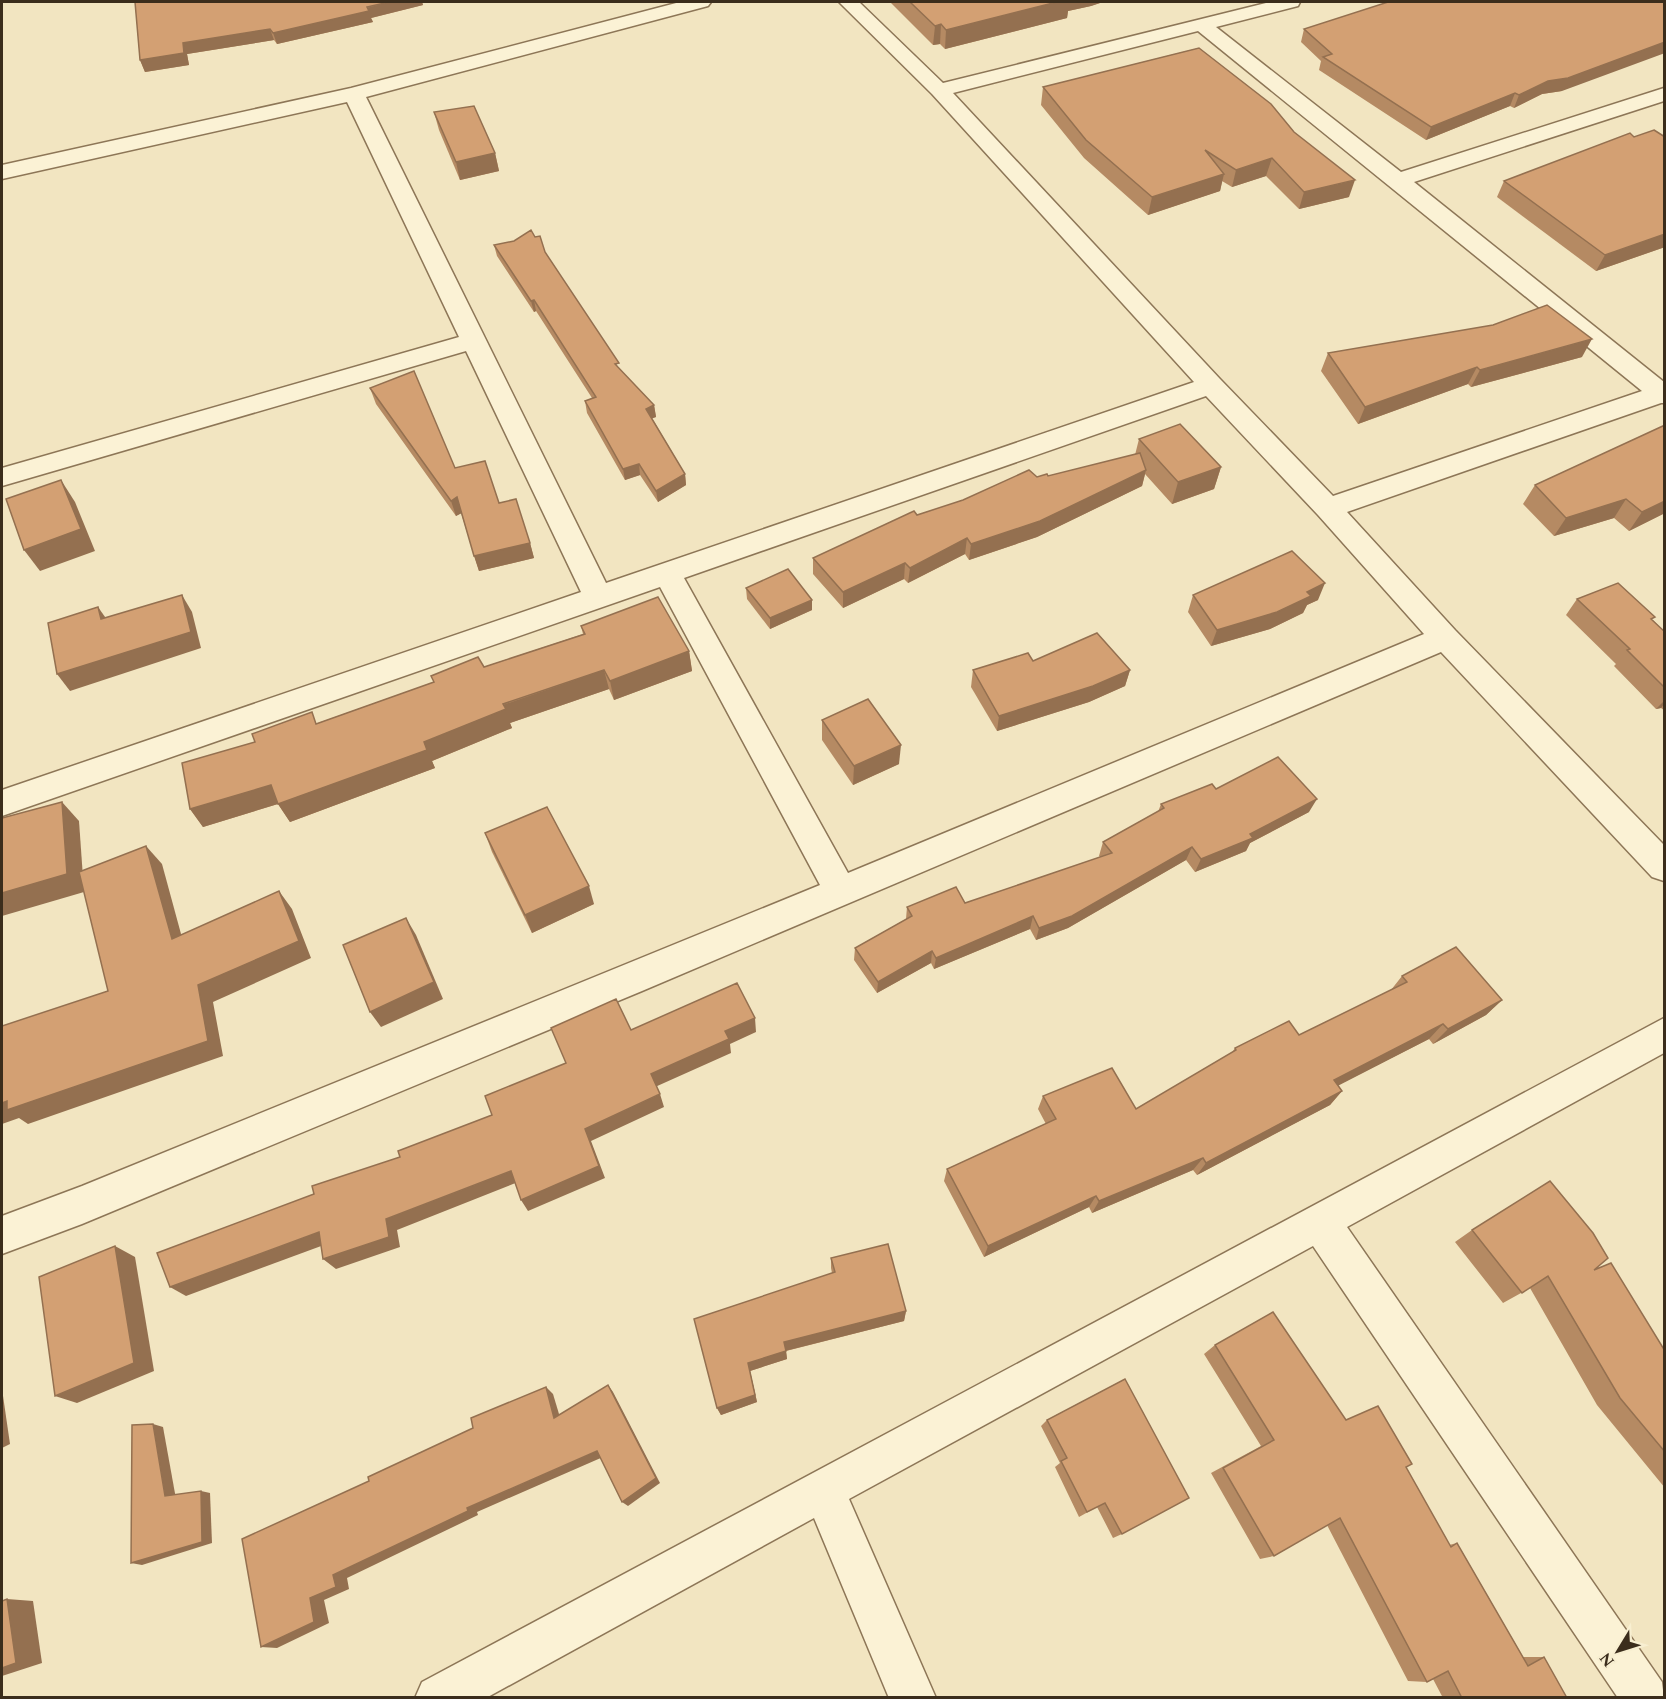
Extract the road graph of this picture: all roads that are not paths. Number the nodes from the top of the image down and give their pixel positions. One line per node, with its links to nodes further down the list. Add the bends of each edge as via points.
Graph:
1 (701, 2): 6 (street)
2 (848, 2): 5 (street)
3 (1291, 2): 4 (street)
4 (1202, 25): 5 (street); 11 (street)
5 (939, 90): 13 (street)
6 (354, 94): 10 (street); 12 (street)
7 (1665, 94): 8 (street)
8 (1640, 101): 9 (street); 11 (street)
9 (1665, 118)
10 (2, 172)
11 (1398, 180): 14 (street)
12 (473, 340): 15 (street); 18 (street)
13 (1211, 385): 16 (street); 17 (street)
14 (1663, 394): 16 (street)
15 (2, 477)
16 (1328, 508): 19 (street)
17 (667, 573): 18 (street); 22 (street)
18 (598, 597): 20 (street)
19 (1445, 638): 21 (street); 22 (street)
20 (2, 803)
21 (1665, 867)
22 (840, 890): 25 (street, via 380,1083)
23 (1665, 1035): 24 (street)
24 (1320, 1222): 26 (street); 29 (street)
25 (2, 1235)
26 (823, 1489): 27 (street); 28 (street)
27 (438, 1698)
28 (913, 1698)
29 (1646, 1698)

